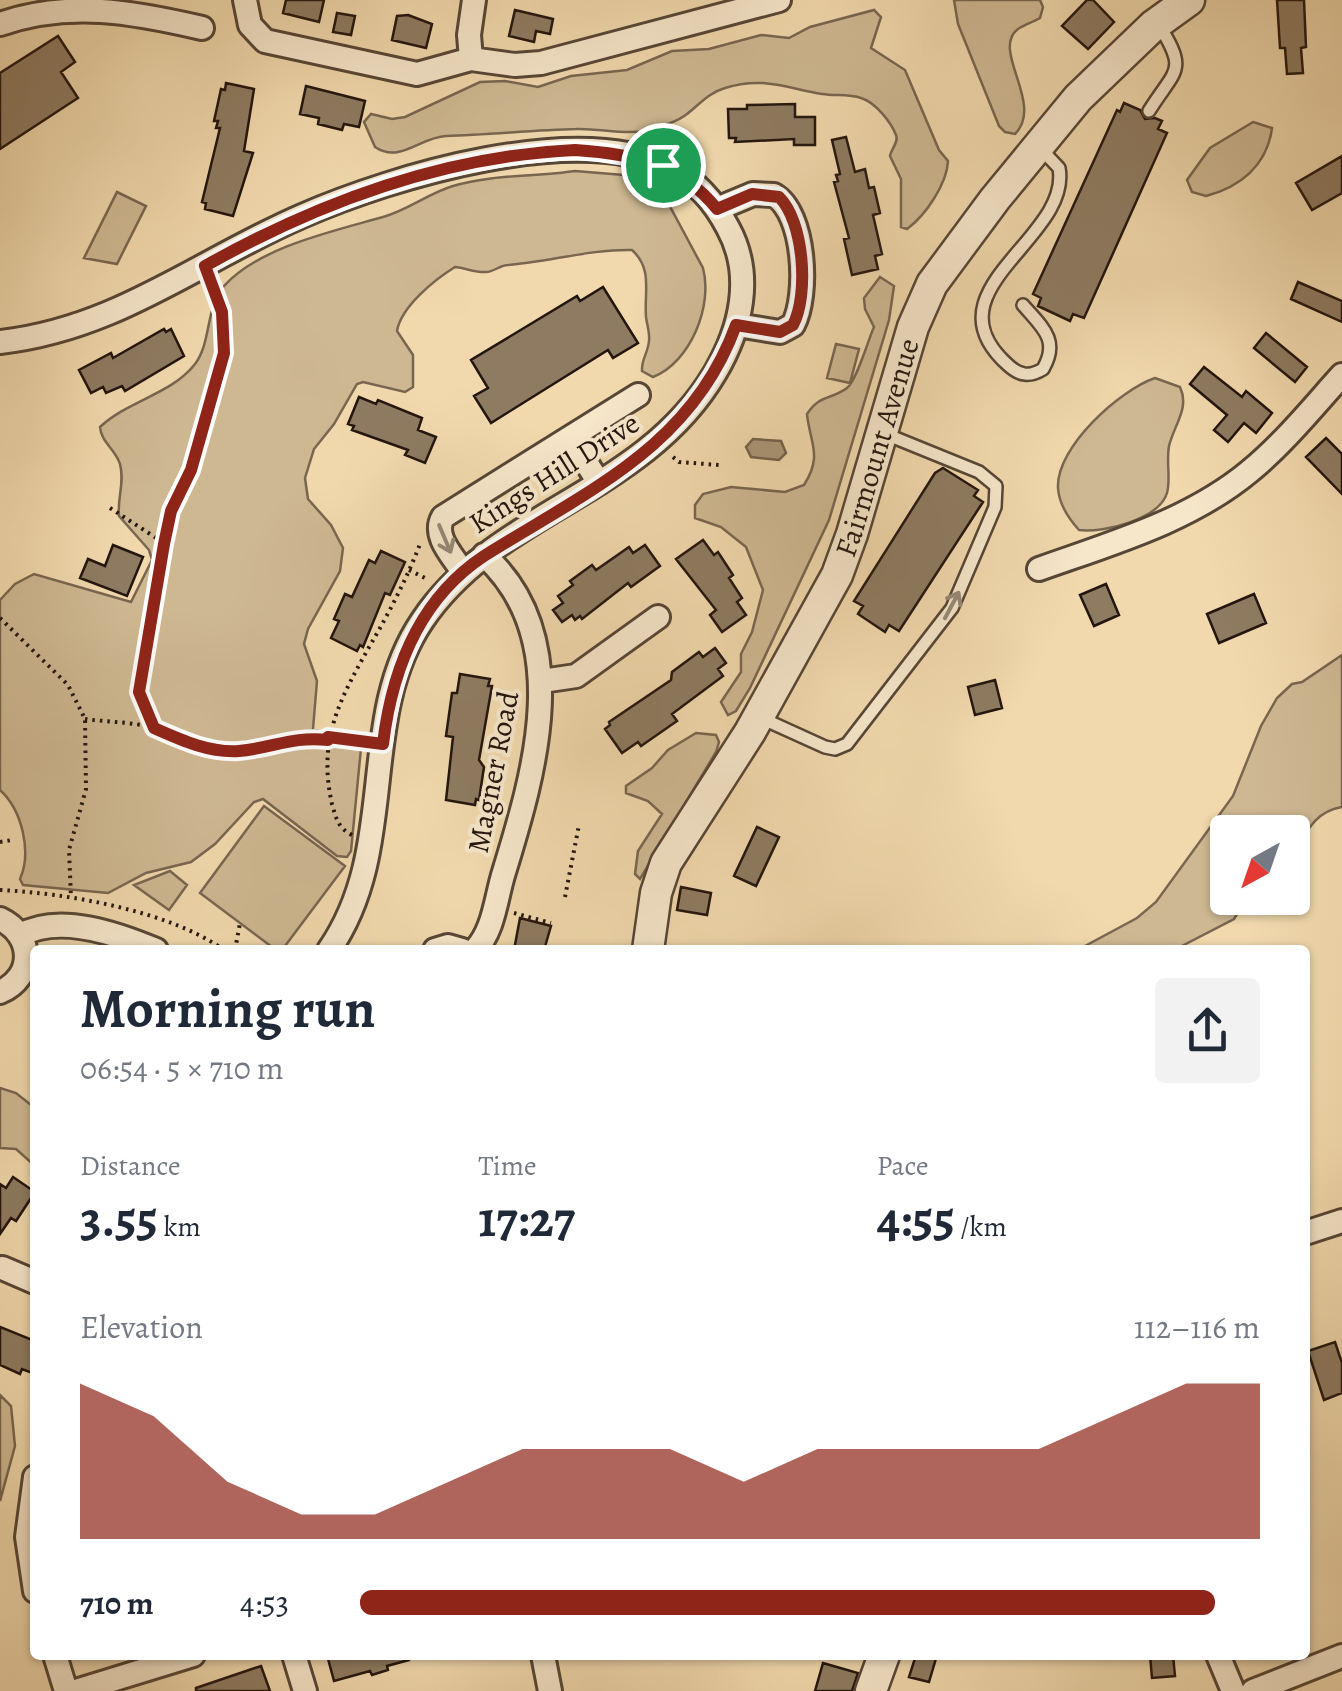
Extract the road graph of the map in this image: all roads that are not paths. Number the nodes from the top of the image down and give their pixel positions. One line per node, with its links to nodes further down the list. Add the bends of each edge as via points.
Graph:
1 (474, 0): 8 (street)
2 (780, 0): 8 (street, via 530,65)
3 (1189, 0): 5 (street, Fairmount Avenue)
4 (245, 6): 8 (street, via 259,37 297,50 417,74)
5 (1157, 22): 9 (lane, via 1178,64); 10 (street, Fairmount Avenue)
6 (0, 24): 7 (street, via 85,8)
7 (202, 28)
8 (471, 60)
9 (1149, 111)
10 (1037, 146): 12 (lane, via 1057,165 1058,192 990,288 984,311 985,334 1000,357 1030,375 1043,369 1052,346); 17 (street, Fairmount Avenue, via 932,284)
11 (717, 209): 13 (street, Kings Hill Drive, via 740,258); 13 (street, via 752,194 774,195 789,209 798,242 800,301 793,325 780,332); 14 (street, Kings Hill Drive, via 690,180 625,154 535,153 460,165 369,190 276,228 102,318)
12 (1022, 305)
13 (736, 325): 19 (street, Kings Hill Drive, via 718,368 682,418 648,452)
14 (0, 342)
15 (1339, 380): 21 (street, via 1250,471 1203,504)
16 (638, 395): 18 (street)
17 (882, 433): 25 (street, Fairmount Avenue, via 837,575); 25 (lane, one-way to 17, via 841,748 952,608 989,522 995,484)
18 (571, 438): 19 (street); 22 (street, one-way to 22, via 443,517 438,530)
19 (599, 483): 20 (street, Kings Hill Drive)
20 (484, 556): 22 (street, Kings Hill Drive); 24 (street, Magner Road, via 518,598)
21 (1039, 569)
22 (462, 572): 29 (street, Kings Hill Drive, via 406,650 390,694 372,839 357,898)
23 (658, 617): 24 (street, via 576,676)
24 (542, 681): 30 (street, Magner Road, via 521,814)
25 (759, 717): 31 (street, Fairmount Avenue, via 666,862)
26 (0, 919): 27 (street)
27 (21, 935): 28 (street, via 42,926 78,928); 32 (street, via 25,968)
28 (138, 945)
29 (332, 945)
30 (478, 945)
31 (649, 945)
32 (0, 992)
33 (1341, 1225): 34 (street)
34 (1310, 1233)
35 (2, 1268): 36 (street)
36 (30, 1280)
37 (30, 1510): 38 (street)
38 (30, 1561)
39 (1342, 1656): 52 (street)
40 (57, 1660): 46 (street)
41 (177, 1660): 47 (street)
42 (296, 1660): 48 (street)
43 (544, 1660): 49 (street)
44 (882, 1660): 50 (street)
45 (1220, 1660): 51 (street)
46 (66, 1691)
47 (76, 1691)
48 (305, 1691)
49 (550, 1691)
50 (872, 1691)
51 (1234, 1691)
52 (1253, 1691)

